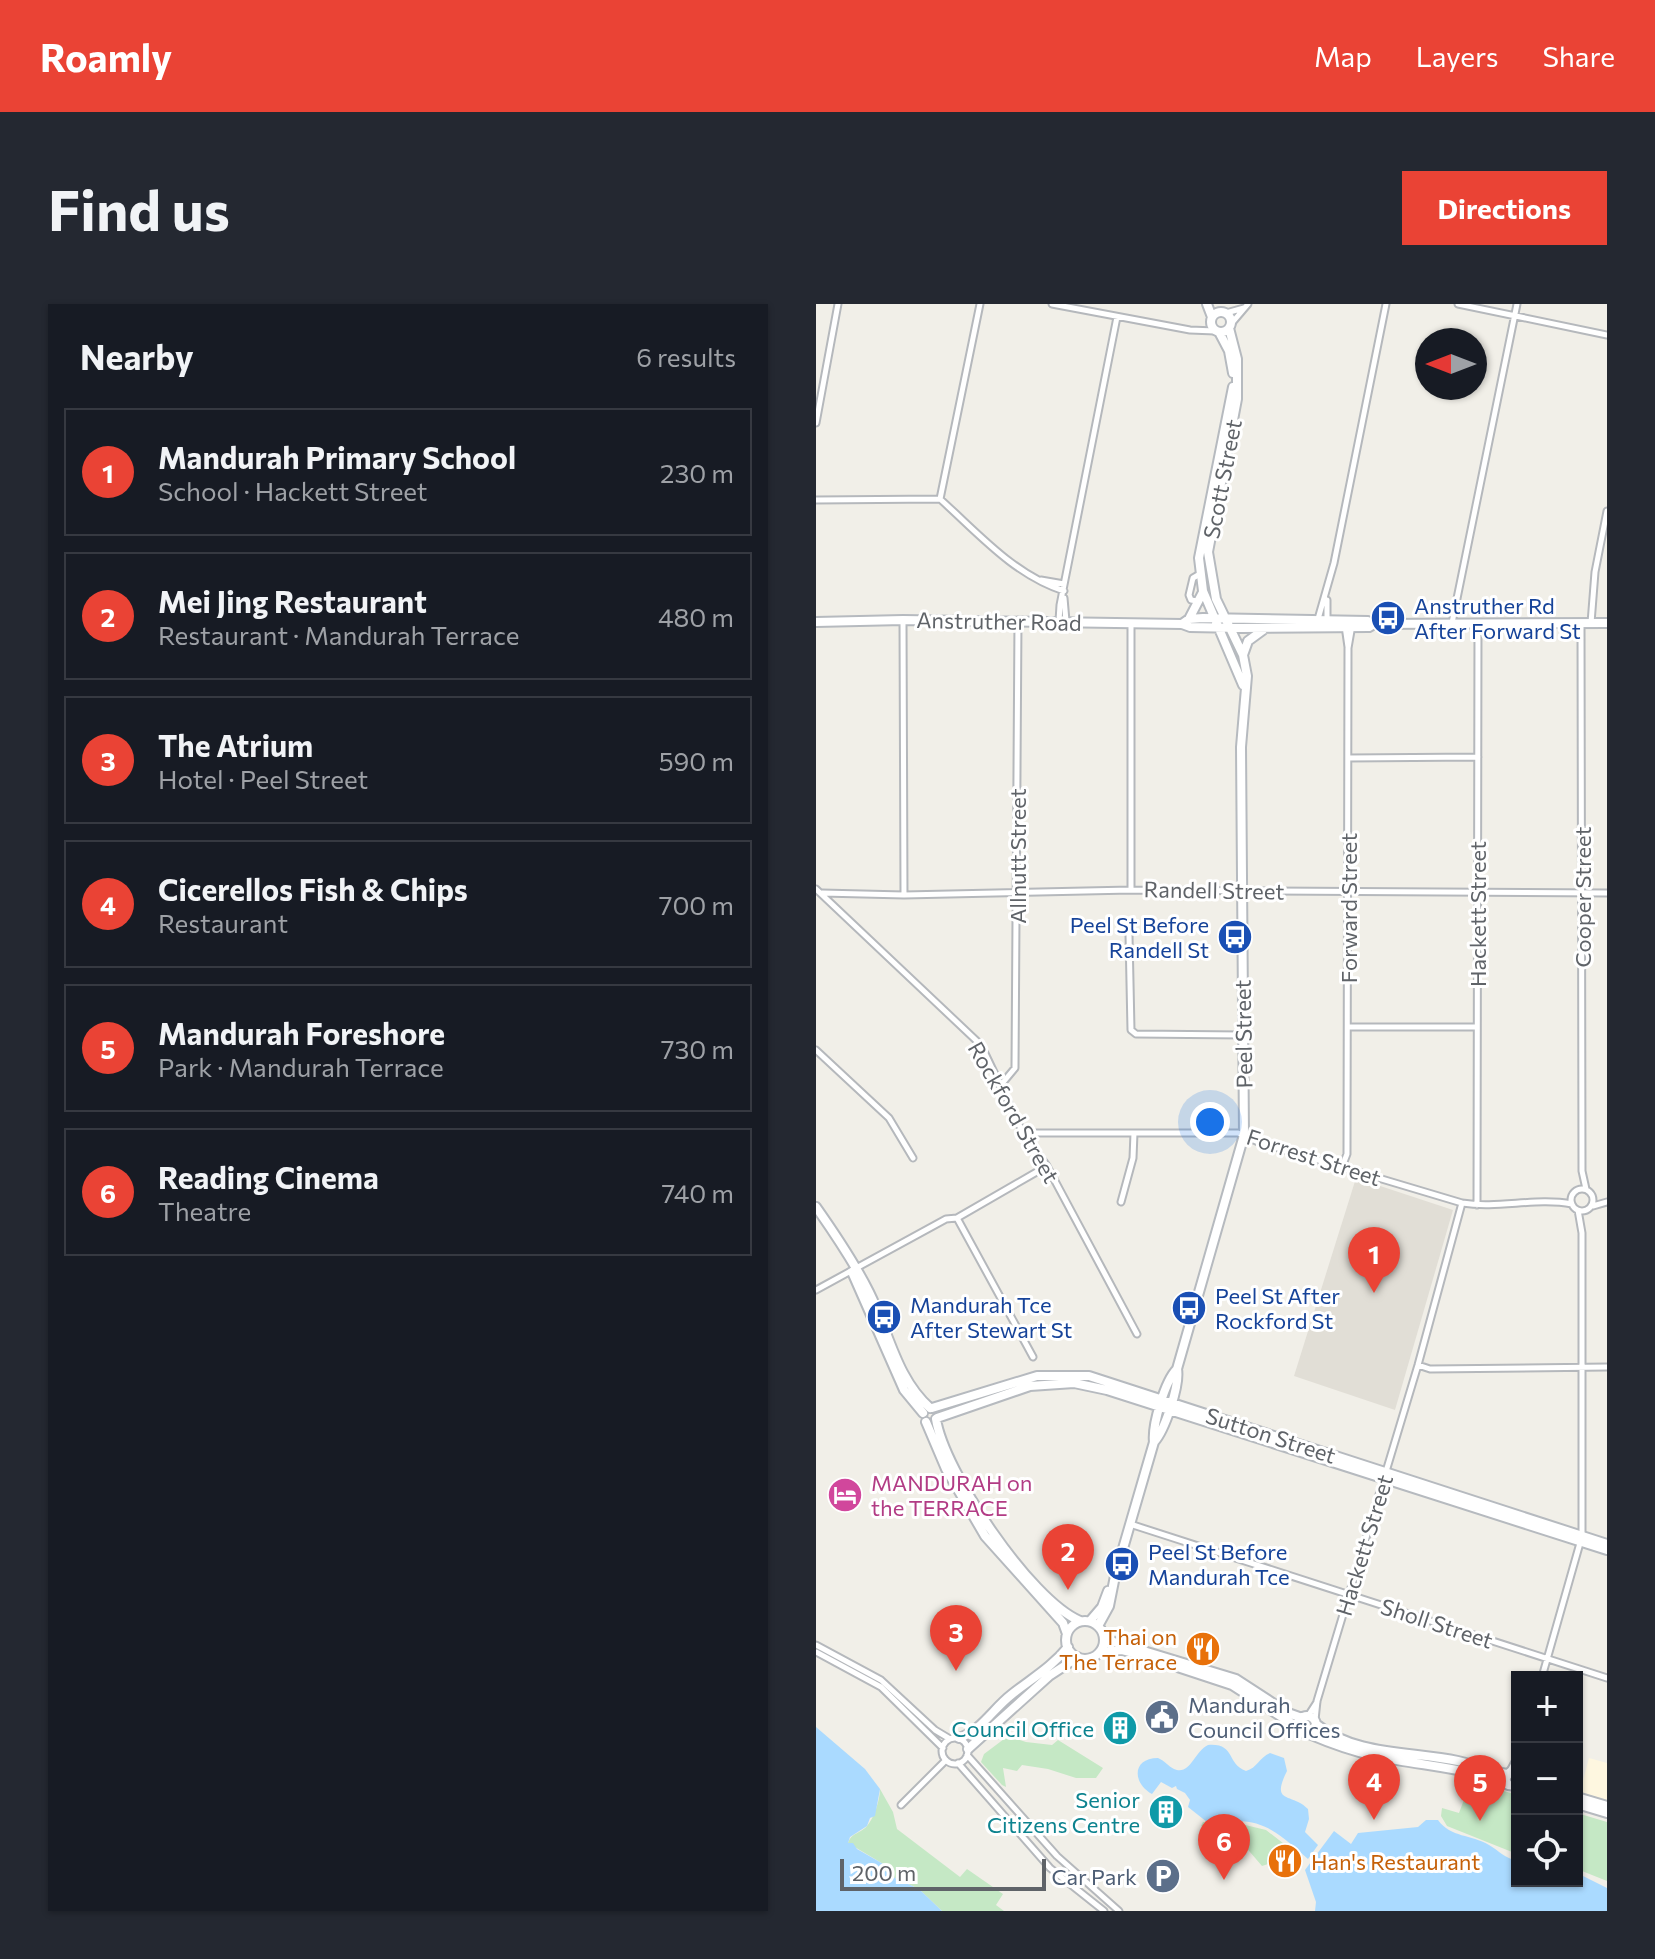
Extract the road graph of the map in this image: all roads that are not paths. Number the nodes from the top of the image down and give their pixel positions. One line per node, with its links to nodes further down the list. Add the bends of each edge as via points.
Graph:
1 (838, 304): 18 (street)
2 (980, 304): 19 (street)
3 (1052, 304): 12 (street)
4 (1207, 304): 13 (main road)
5 (1216, 304): 10 (main road)
6 (1386, 304): 25 (street)
7 (1458, 304): 11 (street)
8 (1517, 304): 11 (street)
9 (1246, 306): 10 (street); 14 (street)
10 (1224, 312): 13 (main road); 14 (main road, Scott Street)
11 (1514, 316): 17 (street); 34 (street)
12 (1117, 317): 15 (street); 23 (street)
13 (1211, 318): 15 (street); 16 (main road, Scott Street)
14 (1230, 326): 16 (main road); 33 (main road, Scott Street, via 1237,399 1208,552 1216,599)
15 (1198, 330): 16 (street)
16 (1217, 332): 22 (main road, Scott Street, via 1231,357 1232,392 1200,545)
17 (1607, 335)
18 (816, 423)
19 (940, 499): 20 (street); 23 (street, via 1011,563)
20 (816, 500)
21 (1607, 511): 35 (street, Cooper Street)
22 (1200, 574): 24 (main road, Scott Street); 26 (street, via 1193,578 1189,595)
23 (1064, 591): 30 (street)
24 (1203, 591): 27 (main road, Scott Street); 31 (main road)
25 (1327, 595): 38 (street); 38 (street)
26 (1197, 601)
27 (1214, 618): 31 (main road, Anstruther Road); 33 (main road, Anstruther Road); 41 (main road, Scott Street)
28 (903, 620): 29 (main road, Anstruther Road); 32 (main road, Anstruther Road); 55 (street)
29 (1018, 621): 30 (main road, Anstruther Road); 54 (street, Allnutt Street)
30 (1062, 621): 37 (main road, Anstruther Road)
31 (1185, 621): 37 (main road, Anstruther Road); 41 (main road, Anstruther Road, via 1190,627)
32 (816, 622)
33 (1228, 623): 38 (main road, Anstruther Road); 41 (main road, Anstruther Road); 42 (main road, Anstruther Road); 43 (main road, Peel Street)
34 (1452, 623): 39 (main road, Anstruther Road); 40 (main road, Anstruther Road)
35 (1586, 623): 36 (main road, Anstruther Road); 40 (main road, Anstruther Road); 51 (street, Cooper Street)
36 (1607, 623)
37 (1131, 624): 47 (street)
38 (1322, 624): 39 (main road, Anstruther Road); 42 (main road, Anstruther Road)
39 (1349, 624): 46 (street, Forward Street)
40 (1478, 624): 45 (street, Hackett Street)
41 (1219, 628): 44 (main road, Peel Street)
42 (1267, 628): 43 (main road, via 1252,635)
43 (1243, 655): 44 (main road, Peel Street)
44 (1245, 690): 49 (main road, Peel Street)
45 (1478, 757): 46 (street); 52 (street, Hackett Street)
46 (1348, 758): 50 (street, Forward Street)
47 (1131, 890): 49 (street, Randell Street); 54 (street, Randell Street)
48 (819, 891): 55 (street, Randell Street); 61 (street, Rockford Street, via 981,1045)
49 (1242, 891): 50 (street, Randell Street); 59 (main road, Peel Street)
50 (1348, 891): 52 (street, Randell Street); 57 (street, Forward Street)
51 (1582, 892): 52 (street, Randell Street); 53 (street, Randell Street); 68 (street, Cooper Street)
52 (1477, 893): 58 (street, Hackett Street)
53 (1607, 893)
54 (1018, 894): 55 (street, Randell Street); 61 (street, Allnutt Street, via 1015,1068)
55 (904, 895)
56 (1129, 935): 59 (street, via 1131,1030)
57 (1348, 1027): 58 (street); 67 (street, Forward Street, via 1347,1154)
58 (1477, 1027): 77 (street, Hackett Street)
59 (1242, 1035): 64 (main road, Peel Street)
60 (816, 1050): 65 (street, via 889,1118)
61 (1000, 1086): 62 (street, Rockford Street)
62 (1023, 1133): 63 (street, Forrest Street); 66 (street, Rockford Street)
63 (1134, 1133): 64 (street, Forrest Street); 74 (street)
64 (1244, 1135): 67 (street, Forrest Street); 92 (main road, Peel Street, via 1177,1369 1179,1377)
65 (913, 1158)
66 (1047, 1166): 82 (street); 86 (street, Rockford Street)
67 (1342, 1167): 75 (street, Forrest Street)
68 (1582, 1171): 69 (street, Cooper Street); 70 (street, Cooper Street)
69 (1586, 1189): 70 (street); 71 (street)
70 (1574, 1192): 73 (street, Forrest Street); 76 (street)
71 (1593, 1195): 72 (street); 79 (street)
72 (1607, 1200): 79 (street)
73 (1554, 1201): 76 (street, Forrest Street); 77 (street, Forrest Street)
74 (1121, 1202)
75 (1462, 1203): 77 (street, Forrest Street); 88 (street, Hackett Street)
76 (1572, 1204): 80 (street)
77 (1477, 1205)
78 (816, 1207): 84 (main road)
79 (1589, 1208): 80 (street); 83 (street)
80 (1578, 1210): 83 (street)
81 (816, 1217): 84 (main road)
82 (957, 1218): 84 (street, via 946,1219); 87 (street)
83 (1582, 1233): 90 (street)
84 (854, 1270): 85 (street); 93 (main road, via 904,1390)
85 (816, 1290)
86 (1137, 1334)
87 (1033, 1357)
88 (1418, 1365): 90 (street); 95 (street, Hackett Street)
89 (1607, 1367): 90 (street)
90 (1582, 1368): 97 (street)
91 (1108, 1386): 92 (main road, Sutton Street); 93 (main road, Sutton Street, via 1072,1374 1037,1376); 94 (main road, Sutton Street, via 1030,1386)
92 (1166, 1405): 95 (main road, Sutton Street); 96 (main road, Peel Street, via 1153,1433)
93 (928, 1413): 94 (main road, via 936,1411); 102 (main road, via 946,1469 985,1536)
94 (936, 1418): 101 (main road, via 939,1438 989,1530 1060,1609)
95 (1385, 1475): 97 (main road, Sutton Street); 100 (street, Hackett Street)
96 (1130, 1524): 100 (street, Sholl Street); 101 (main road, Peel Street, via 1115,1576)
97 (1581, 1539): 98 (main road, Sutton Street); 99 (main road, Sutton Street); 109 (street)
98 (1607, 1544)
99 (1607, 1550)
100 (1349, 1594): 109 (street, Sholl Street); 112 (street, Hackett Street)
101 (1089, 1623): 102 (main road); 103 (main road)
102 (1067, 1634): 105 (main road)
103 (1104, 1639): 107 (main road); 112 (main road, via 1236,1679 1288,1713)
104 (816, 1645): 115 (street, via 881,1680 935,1730)
105 (1068, 1647): 108 (main road); 115 (main road, via 975,1731)
106 (816, 1652): 116 (street, via 881,1687)
107 (1100, 1652): 108 (main road, via 1088,1659); 113 (main road, via 1138,1654 1232,1685)
108 (1078, 1657): 117 (main road, via 1049,1676)
109 (1547, 1659): 110 (street); 111 (street, Sholl Street)
110 (1544, 1671)
111 (1607, 1678)
112 (1310, 1720): 113 (main road); 114 (main road, via 1314,1731); 120 (main road, via 1352,1744)
113 (1299, 1728): 114 (main road)
114 (1309, 1734): 120 (main road, via 1376,1756)
115 (954, 1739): 116 (street); 117 (street)
116 (943, 1748): 118 (street)
117 (967, 1752): 119 (street); 127 (street, via 1057,1856)
118 (946, 1760): 119 (street); 122 (street)
119 (958, 1763): 126 (street, via 1050,1868)
120 (1510, 1775)
121 (1583, 1799): 124 (main road)
122 (901, 1805)
123 (1583, 1806): 125 (main road)
124 (1607, 1806)
125 (1607, 1813)
126 (1104, 1911)
127 (1119, 1911)

